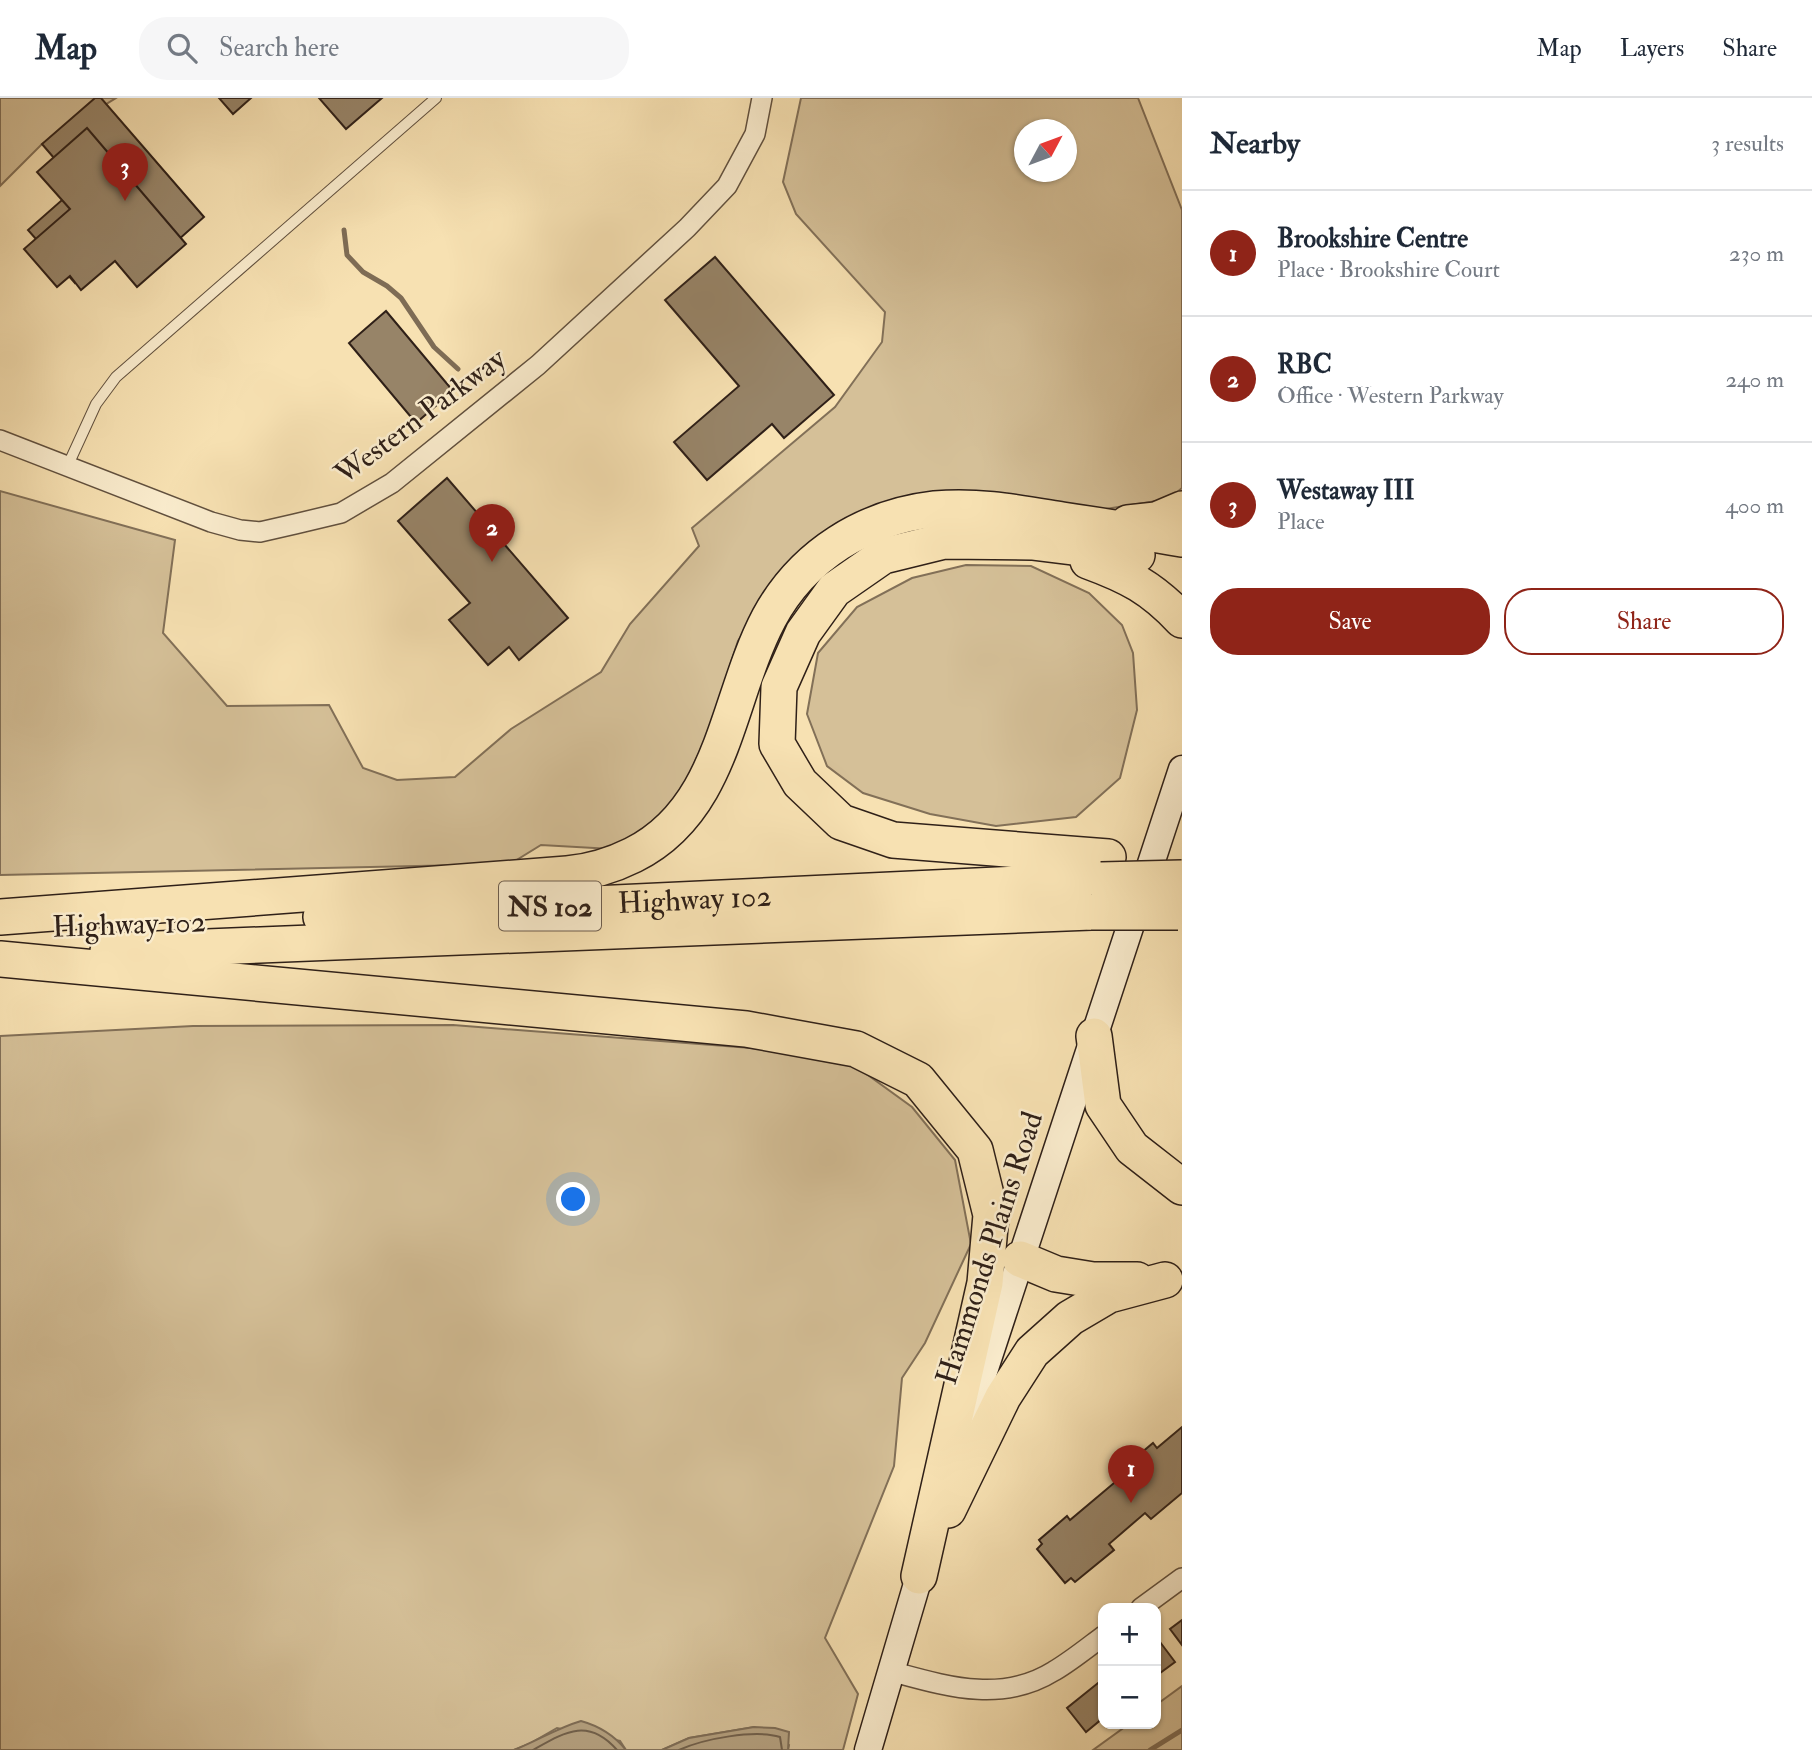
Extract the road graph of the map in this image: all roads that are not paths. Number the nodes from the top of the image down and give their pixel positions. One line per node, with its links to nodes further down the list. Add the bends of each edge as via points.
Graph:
1 (436, 98): 4 (lane, via 116,377 96,404)
2 (762, 98): 4 (street, Western Parkway, via 754,134 727,186 684,231 455,434 392,483 341,513 260,532 240,530)
3 (0, 440): 4 (street, Western Parkway)
4 (68, 465)
5 (1182, 509): 6 (highway, via 1156,520)
6 (1102, 526): 7 (highway); 15 (highway, via 1007,510 933,509 890,518 842,540 800,575 775,609 704,787 685,814 657,841 610,865 568,874)
7 (1182, 539)
8 (1032, 542): 9 (highway); 10 (highway, via 1130,578 1160,597); 14 (highway, via 944,541 919,547 883,556 834,590 803,633 779,687 777,744 800,783 841,822)
9 (1182, 561)
10 (1182, 620)
11 (1182, 769): 19 (main road, Hammonds Plains Road)
12 (1182, 855): 14 (highway)
13 (1182, 878): 14 (highway, Highway 102 / NS 102, bridge)
14 (1097, 893): 16 (highway, Highway 102 / NS 102, bridge); 17 (highway, Highway 102 / NS 102); 18 (highway, Highway 102 / NS 102, via 971,917)
15 (0, 917)
16 (1179, 920)
17 (0, 928)
18 (0, 958): 23 (highway, via 747,1029 856,1048 918,1080 975,1150 991,1215 985,1283)
19 (1094, 1036): 20 (highway, via 1103,1105 1132,1148); 21 (main road, Hammonds Plains Road)
20 (1182, 1187)
21 (1020, 1259): 22 (highway, via 1056,1274 1093,1280); 23 (main road, Hammonds Plains Road)
22 (1173, 1280): 23 (highway, via 1109,1296 1070,1318 1032,1352 1003,1397)
23 (922, 1568): 27 (main road, Hammonds Plains Road)
24 (1182, 1578): 25 (street)
25 (1148, 1603)
26 (1098, 1640): 27 (street, via 1054,1672 1016,1688 969,1690)
27 (890, 1671): 28 (main road, Hammonds Plains Road)
28 (868, 1750)

